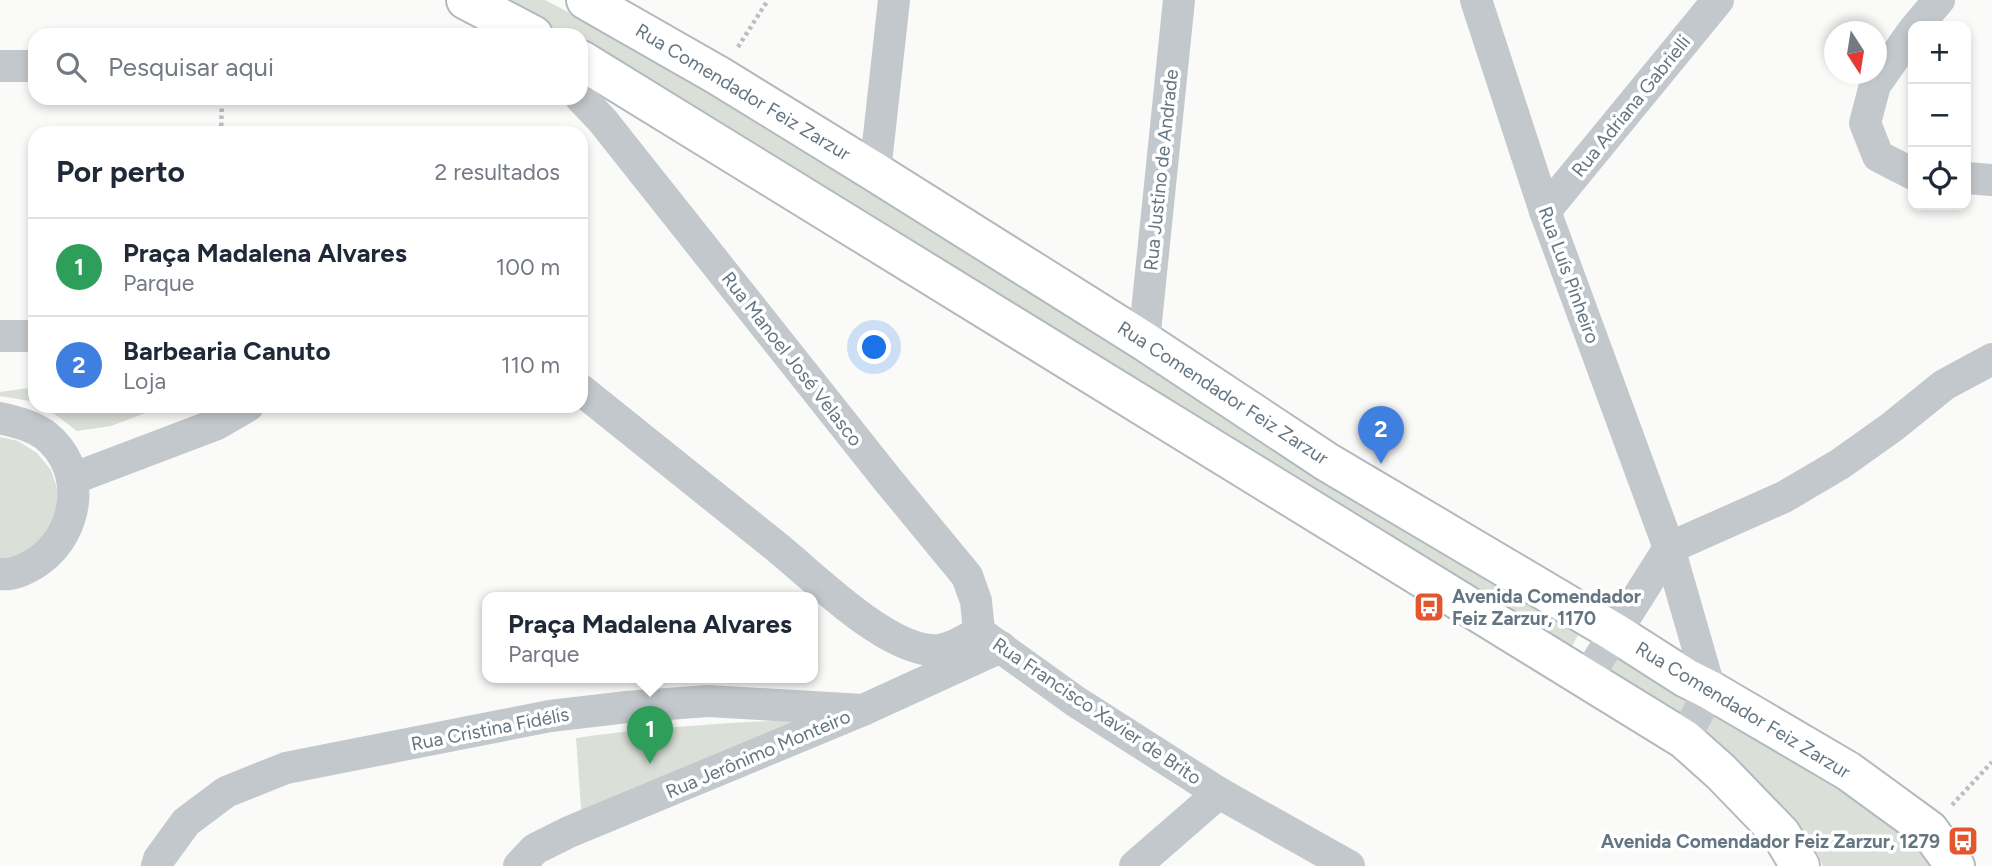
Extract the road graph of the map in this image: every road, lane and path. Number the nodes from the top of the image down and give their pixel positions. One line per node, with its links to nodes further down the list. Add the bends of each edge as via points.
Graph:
1 (466, 0): 10 (main road)
2 (586, 0): 14 (main road, Rua Comendador Feiz Zarzur)
3 (768, 0): 14 (path)
4 (894, 0): 20 (street)
5 (1179, 0): 26 (street, Rua Justino de Andrade)
6 (1476, 0): 23 (street, Rua Luís Pinheiro)
7 (1718, 0): 23 (street, Rua Adriana Gabrielli)
8 (1939, 0): 9 (street)
9 (1921, 21)
10 (520, 28)
11 (1908, 38): 19 (street, via 1875,85 1865,123 1878,156)
12 (0, 66): 13 (street)
13 (28, 66)
14 (719, 76): 20 (main road, Rua Comendador Feiz Zarzur)
15 (588, 79): 36 (main road)
16 (588, 87): 35 (street, Rua Manoel José Velasco, via 603,120 967,576)
17 (222, 105): 18 (path)
18 (221, 126)
19 (1908, 171)
20 (875, 172): 26 (main road, Rua Comendador Feiz Zarzur)
21 (1971, 178): 22 (street)
22 (1992, 180)
23 (1545, 211): 32 (street, Rua Luís Pinheiro)
24 (0, 336): 25 (street)
25 (28, 336)
26 (1144, 341): 34 (main road, Rua Comendador Feiz Zarzur, via 1327,462)
27 (1992, 359): 32 (street, via 1944,386 1840,464 1784,498)
28 (588, 396): 35 (street, Rua Francisco Xavier de Brito, via 863,619 891,636 931,651)
29 (236, 413): 31 (street)
30 (0, 418): 31 (street, via 23,423 45,436 62,455)
31 (72, 479): 33 (street, via 74,505 67,530 52,551 31,567)
32 (1669, 548): 34 (street); 37 (street, Rua Luís Pinheiro)
33 (0, 574)
34 (1614, 632): 36 (street); 37 (main road, Rua Comendador Feiz Zarzur)
35 (990, 639): 38 (street, Rua Jerônimo Monteiro); 41 (street, Rua Francisco Xavier de Brito, via 1075,701)
36 (1586, 679): 39 (main road)
37 (1710, 690): 39 (street); 42 (main road, Rua Comendador Feiz Zarzur, via 1848,771)
38 (863, 710): 43 (street, Rua Cristina Fidélis, via 708,701 627,707 551,716 286,768 216,799 186,822); 44 (street, Rua Jerônimo Monteiro, via 569,832 535,849)
39 (1685, 739): 47 (main road, via 1781,834)
40 (1992, 762): 42 (path)
41 (1219, 793): 45 (street); 46 (street, Rua Francisco Xavier de Brito)
42 (1929, 830): 48 (main road, Rua Comendador Feiz Zarzur)
43 (157, 866)
44 (519, 866)
45 (1135, 866)
46 (1349, 866)
47 (1800, 866)
48 (1955, 866)

